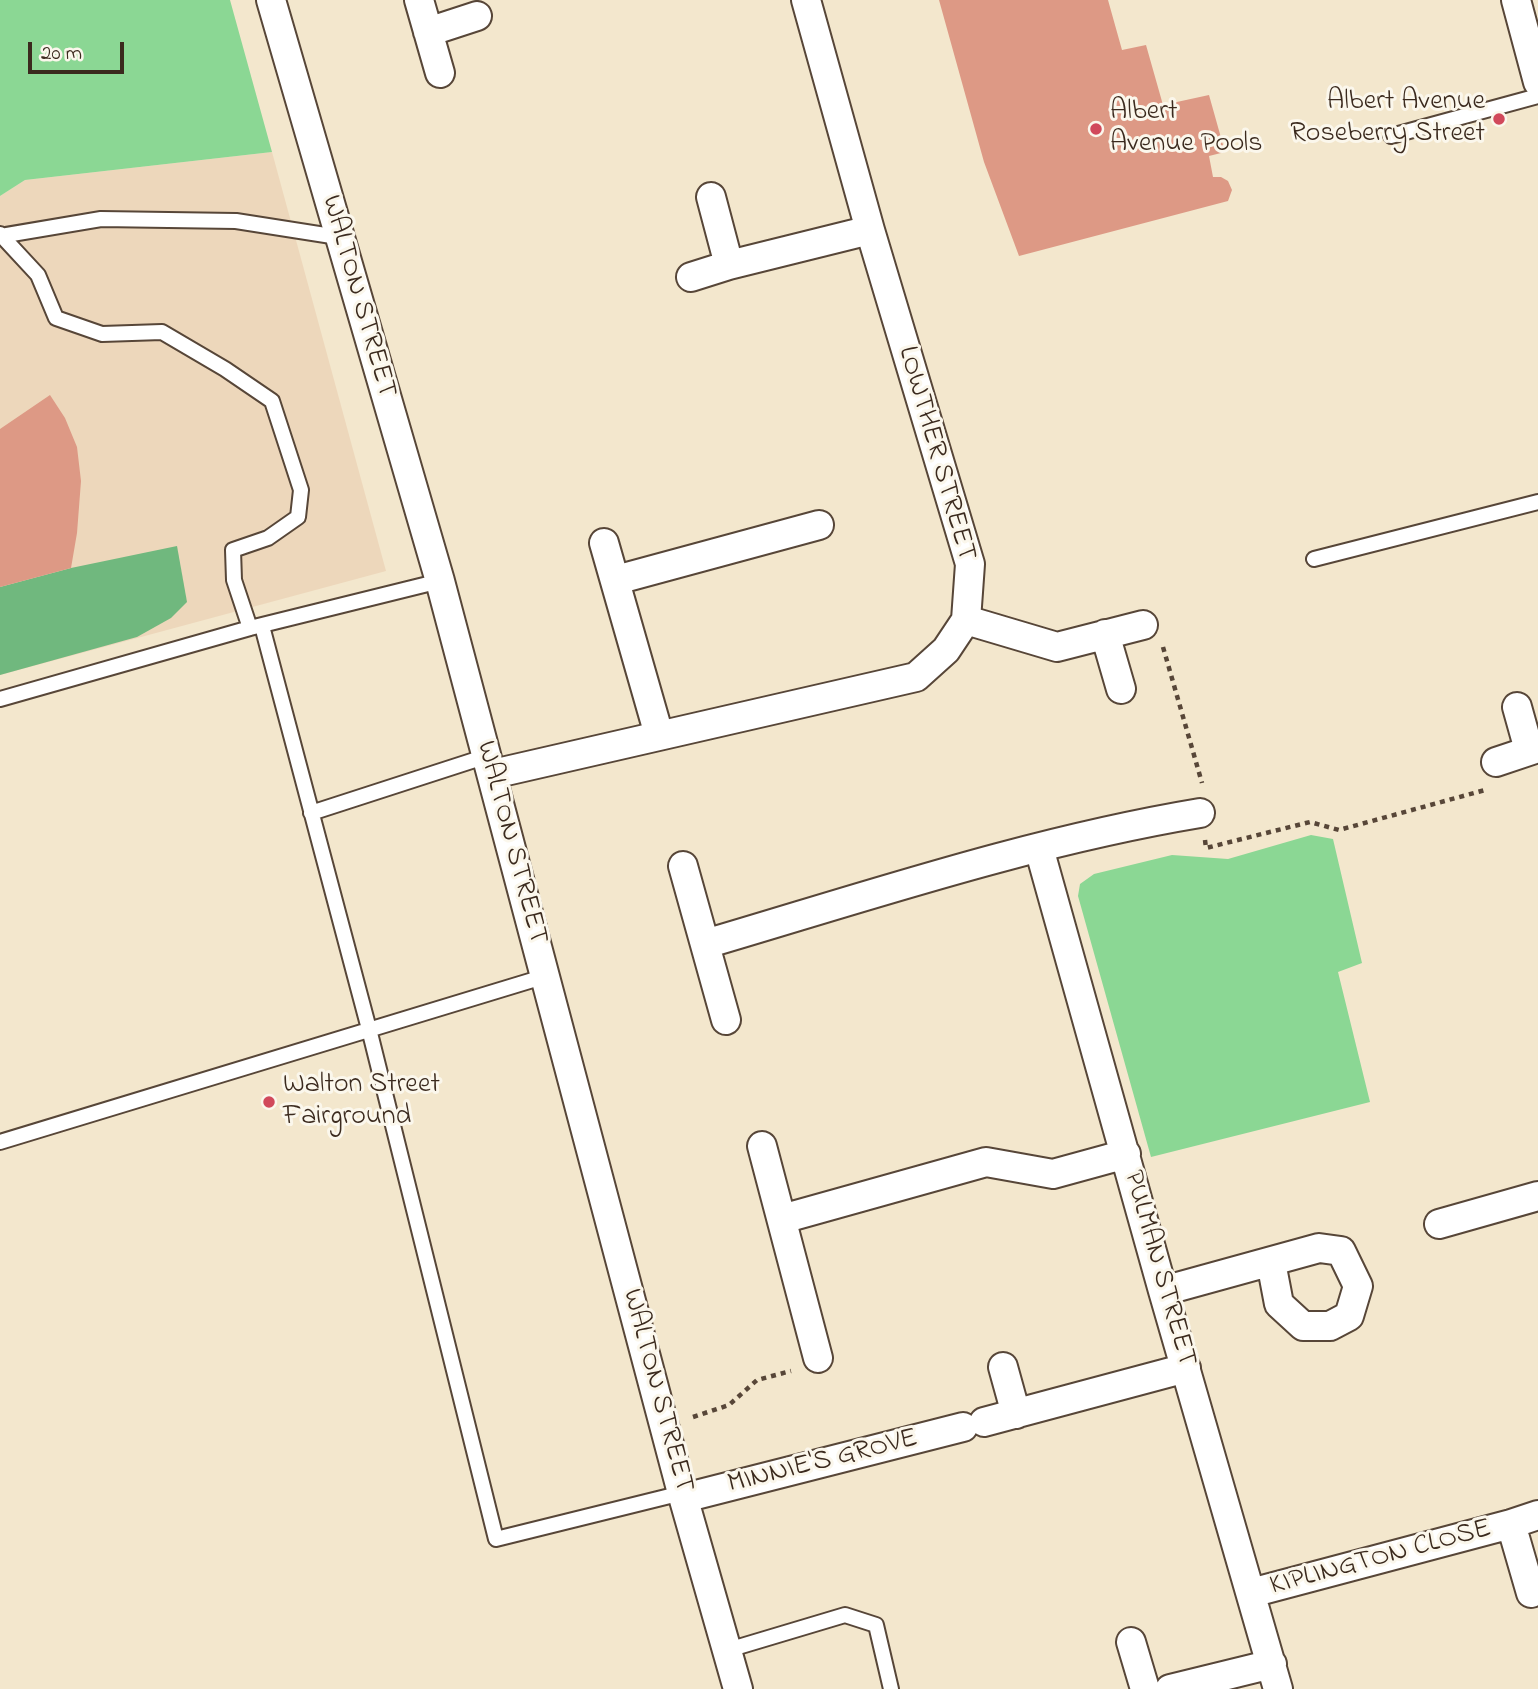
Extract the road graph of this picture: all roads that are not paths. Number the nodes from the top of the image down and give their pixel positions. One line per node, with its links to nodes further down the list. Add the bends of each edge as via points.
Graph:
1 (271, 0): 13 (street, WALTON STREET)
2 (419, 0): 6 (street)
3 (806, 0): 11 (street, LOWTHER STREET)
4 (1516, 0): 8 (street)
5 (477, 16): 6 (street)
6 (428, 32): 7 (street)
7 (439, 73)
8 (1538, 83): 9 (lane)
9 (1391, 136)
10 (711, 197): 14 (street)
11 (870, 230): 14 (street); 22 (street, LOWTHER STREET, via 970,564)
12 (0, 235): 13 (lane, via 101,219 236,221); 24 (lane, via 38,275 56,318 102,334 162,332 272,401 301,490 298,517 268,538 233,550 234,580)
13 (338, 237): 21 (street, WALTON STREET)
14 (729, 265): 15 (street)
15 (691, 277)
16 (1538, 502): 19 (lane)
17 (820, 525): 20 (street)
18 (604, 543): 20 (street)
19 (1314, 559)
20 (616, 580): 29 (street)
21 (440, 581): 24 (lane); 32 (street, WALTON STREET)
22 (966, 620): 25 (street, via 1057,647); 29 (street, LOWTHER STREET, via 946,650 916,677)
23 (1143, 625): 25 (street)
24 (256, 627): 27 (lane); 34 (lane)
25 (1105, 634): 26 (street)
26 (1121, 689)
27 (0, 699)
28 (1517, 706): 30 (street)
29 (659, 736): 32 (street, LOWTHER STREET)
30 (1534, 749): 31 (street)
31 (1496, 762)
32 (490, 765): 34 (lane); 38 (street, WALTON STREET)
33 (1202, 803): 35 (street)
34 (311, 813): 40 (lane)
35 (1039, 848): 37 (street); 43 (street, PULMAN STREET)
36 (683, 866): 37 (street)
37 (705, 944): 39 (street)
38 (546, 976): 40 (lane); 53 (street, WALTON STREET)
39 (726, 1020)
40 (369, 1028): 41 (lane); 53 (lane, via 496,1539)
41 (0, 1142)
42 (762, 1146): 45 (street)
43 (1126, 1154): 45 (street, via 1053,1174 986,1163); 48 (street, PULMAN STREET)
44 (1538, 1196): 46 (street)
45 (782, 1219): 49 (street)
46 (1439, 1224)
47 (1270, 1262): 48 (street)
48 (1163, 1291): 51 (street, PULMAN STREET)
49 (818, 1358)
50 (1003, 1367): 52 (street)
51 (1186, 1368): 52 (street, MINNIE'S GROVE); 56 (street, PULMAN STREET)
52 (1016, 1414): 53 (street, MINNIE'S GROVE)
53 (683, 1496): 59 (street, WALTON STREET)
54 (1538, 1515): 55 (street, KIPLINGTON CLOSE)
55 (1511, 1524): 56 (street, KIPLINGTON CLOSE); 57 (street, KIPLINGTON CLOSE)
56 (1251, 1593): 60 (street, PULMAN STREET)
57 (1531, 1593)
58 (1131, 1642): 63 (street)
59 (728, 1650): 61 (street, WALTON STREET); 62 (lane, via 845,1615 876,1625)
60 (1275, 1676): 64 (street)
61 (738, 1689)
62 (891, 1689)
63 (1144, 1689)
64 (1170, 1689)

